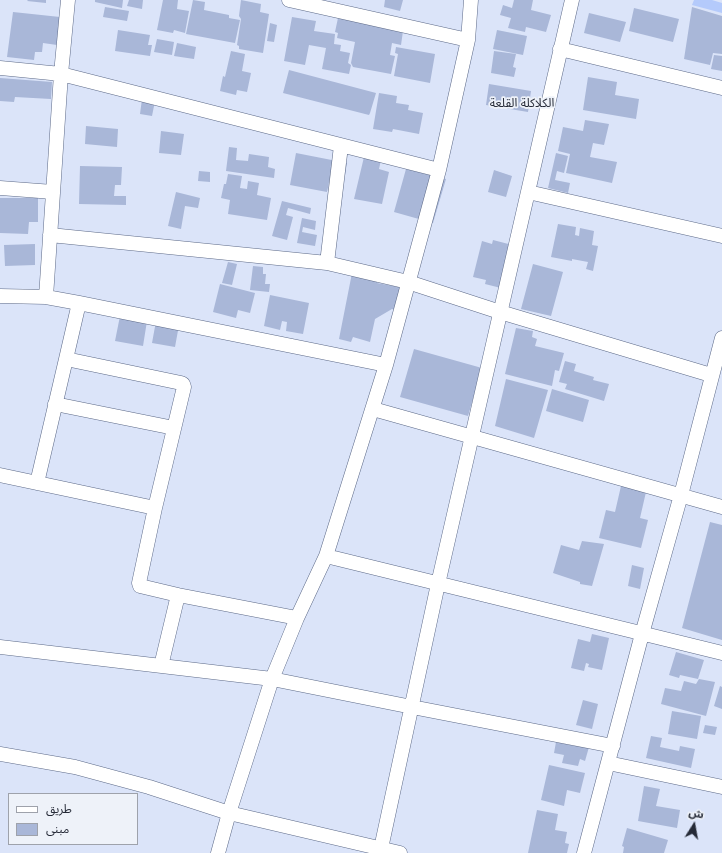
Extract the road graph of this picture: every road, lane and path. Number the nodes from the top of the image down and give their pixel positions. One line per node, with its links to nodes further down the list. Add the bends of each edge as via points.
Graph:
1 (68, 0): 8 (street)
2 (289, 0): 5 (street)
3 (471, 0): 5 (street)
4 (572, 0): 6 (street)
5 (468, 40): 11 (street)
6 (560, 49): 9 (street); 14 (street)
7 (0, 68): 8 (street)
8 (61, 74): 10 (street); 13 (street)
9 (722, 88)
10 (341, 146): 11 (street); 17 (street)
11 (439, 170): 18 (street)
12 (0, 188): 13 (street)
13 (54, 192): 15 (street)
14 (528, 192): 16 (street); 22 (street)
15 (50, 235): 17 (street); 20 (street)
16 (722, 236)
17 (327, 263): 18 (street)
18 (408, 282): 22 (street); 26 (street)
19 (0, 296): 20 (street)
20 (46, 297): 21 (street)
21 (79, 303): 24 (street); 26 (street)
22 (500, 312): 27 (street); 31 (street)
23 (722, 338): 25 (street)
24 (66, 359): 28 (street); 30 (street, via 184,384)
25 (719, 361): 27 (street)
26 (386, 365): 29 (street)
27 (711, 375): 34 (street)
28 (55, 404): 30 (street); 33 (street)
29 (373, 409): 31 (street); 37 (street)
30 (174, 428): 36 (street)
31 (472, 436): 34 (street); 38 (street)
32 (0, 475): 33 (street)
33 (37, 483): 36 (street)
34 (681, 496): 35 (street); 41 (street)
35 (722, 507)
36 (155, 508): 39 (street, via 139,585)
37 (326, 556): 38 (street); 40 (street)
38 (438, 584): 41 (street); 46 (street)
39 (178, 595): 40 (street); 44 (street)
40 (297, 618): 45 (street)
41 (642, 634): 43 (street); 47 (street)
42 (0, 647): 44 (street)
43 (722, 653)
44 (161, 666): 45 (street)
45 (272, 679): 46 (street); 51 (street)
46 (412, 707): 47 (street); 52 (street)
47 (613, 746): 49 (street)
48 (0, 754): 51 (street, via 75,767 149,787)
49 (608, 763): 50 (street); 55 (street)
50 (722, 788)
51 (229, 813): 52 (street); 53 (street)
52 (381, 851): 54 (street)
53 (218, 853)
54 (400, 853)
55 (584, 853)

